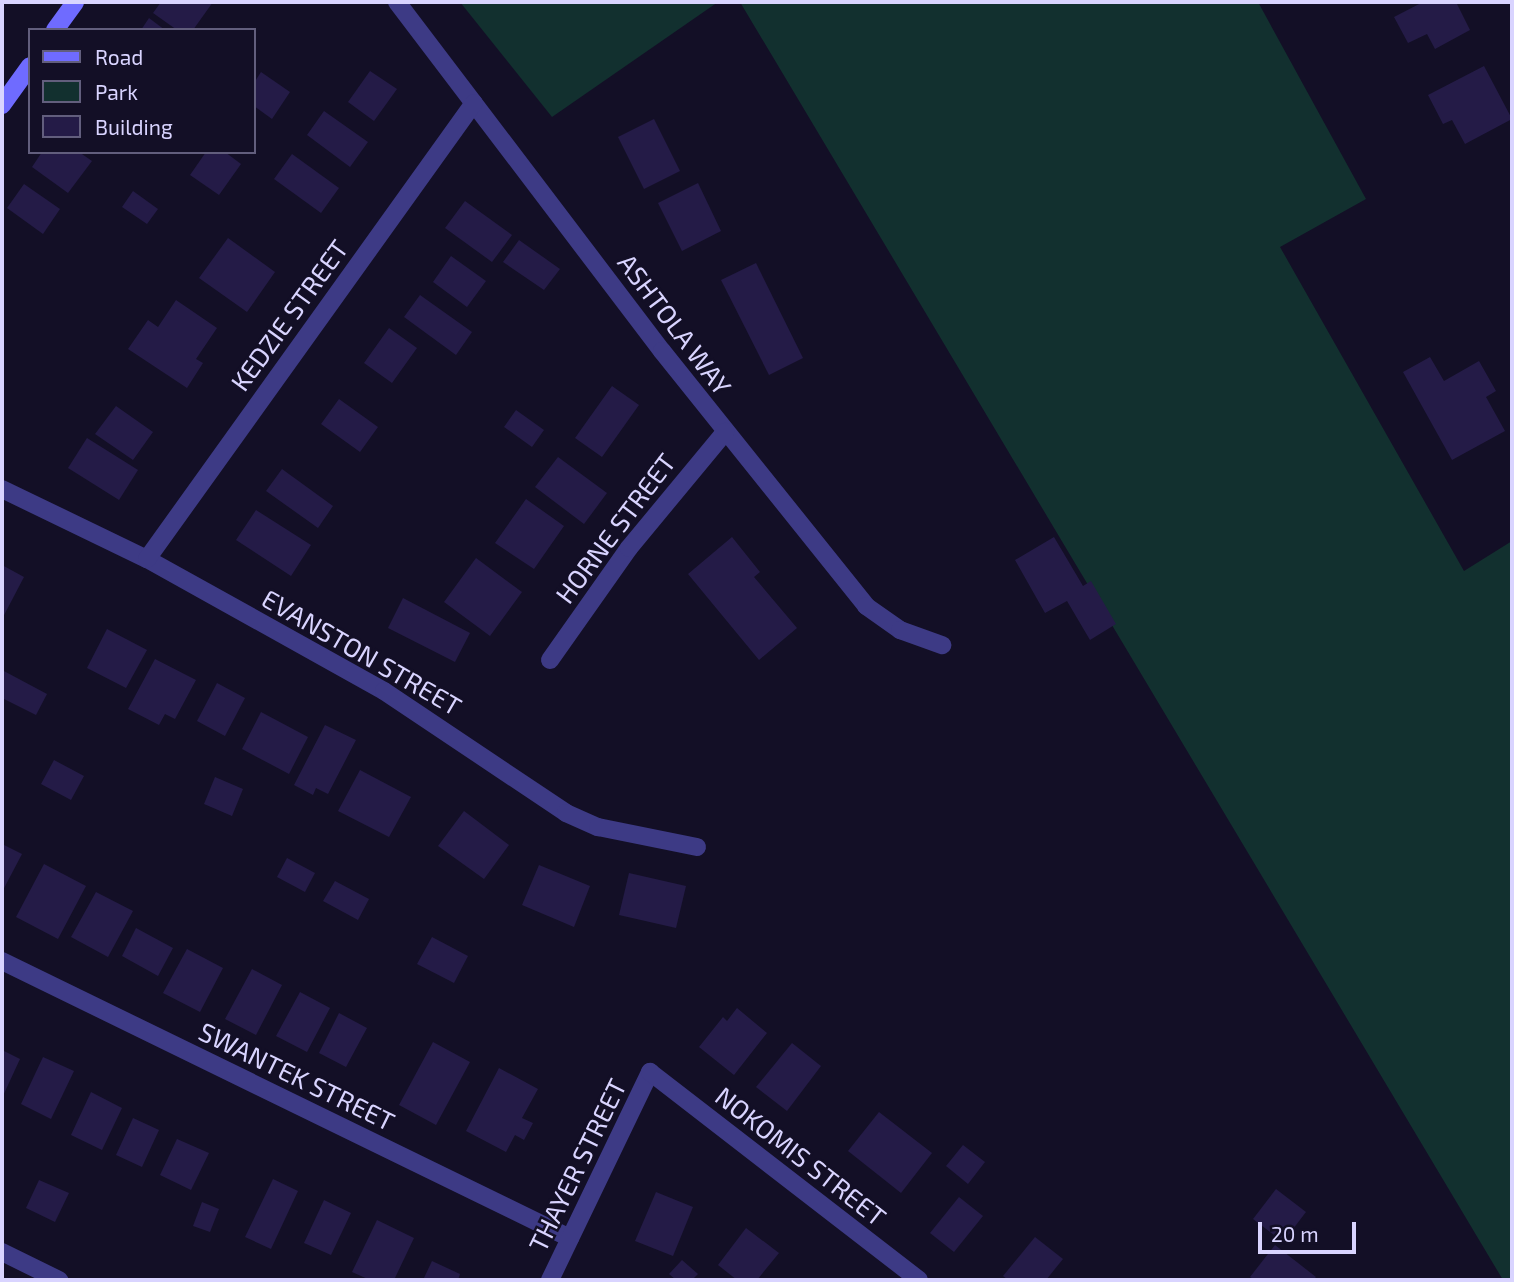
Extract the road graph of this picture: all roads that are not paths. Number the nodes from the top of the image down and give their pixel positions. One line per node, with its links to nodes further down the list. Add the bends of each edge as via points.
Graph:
1 (75, 2): 3 (street)
2 (397, 2): 5 (street, ASHTOLA WAY)
3 (56, 28)
4 (28, 69): 6 (street)
5 (474, 103): 7 (street, ASHTOLA WAY); 9 (street, KEDZIE STREET)
6 (2, 105)
7 (725, 432): 10 (street, ASHTOLA WAY, via 866,606 900,630); 11 (street, HORNE STREET, via 629,548)
8 (2, 489): 9 (street, EVANSTON STREET)
9 (147, 559): 12 (street, EVANSTON STREET, via 384,691 566,813 598,827)
10 (942, 645)
11 (551, 660)
12 (697, 847)
13 (2, 961): 15 (street, SWANTEK STREET)
14 (650, 1072): 15 (street, THAYER STREET); 19 (street, NOKOMIS STREET)
15 (570, 1238): 18 (street, THAYER STREET)
16 (2, 1252): 17 (street)
17 (59, 1280)
18 (550, 1280)
19 (919, 1280)

